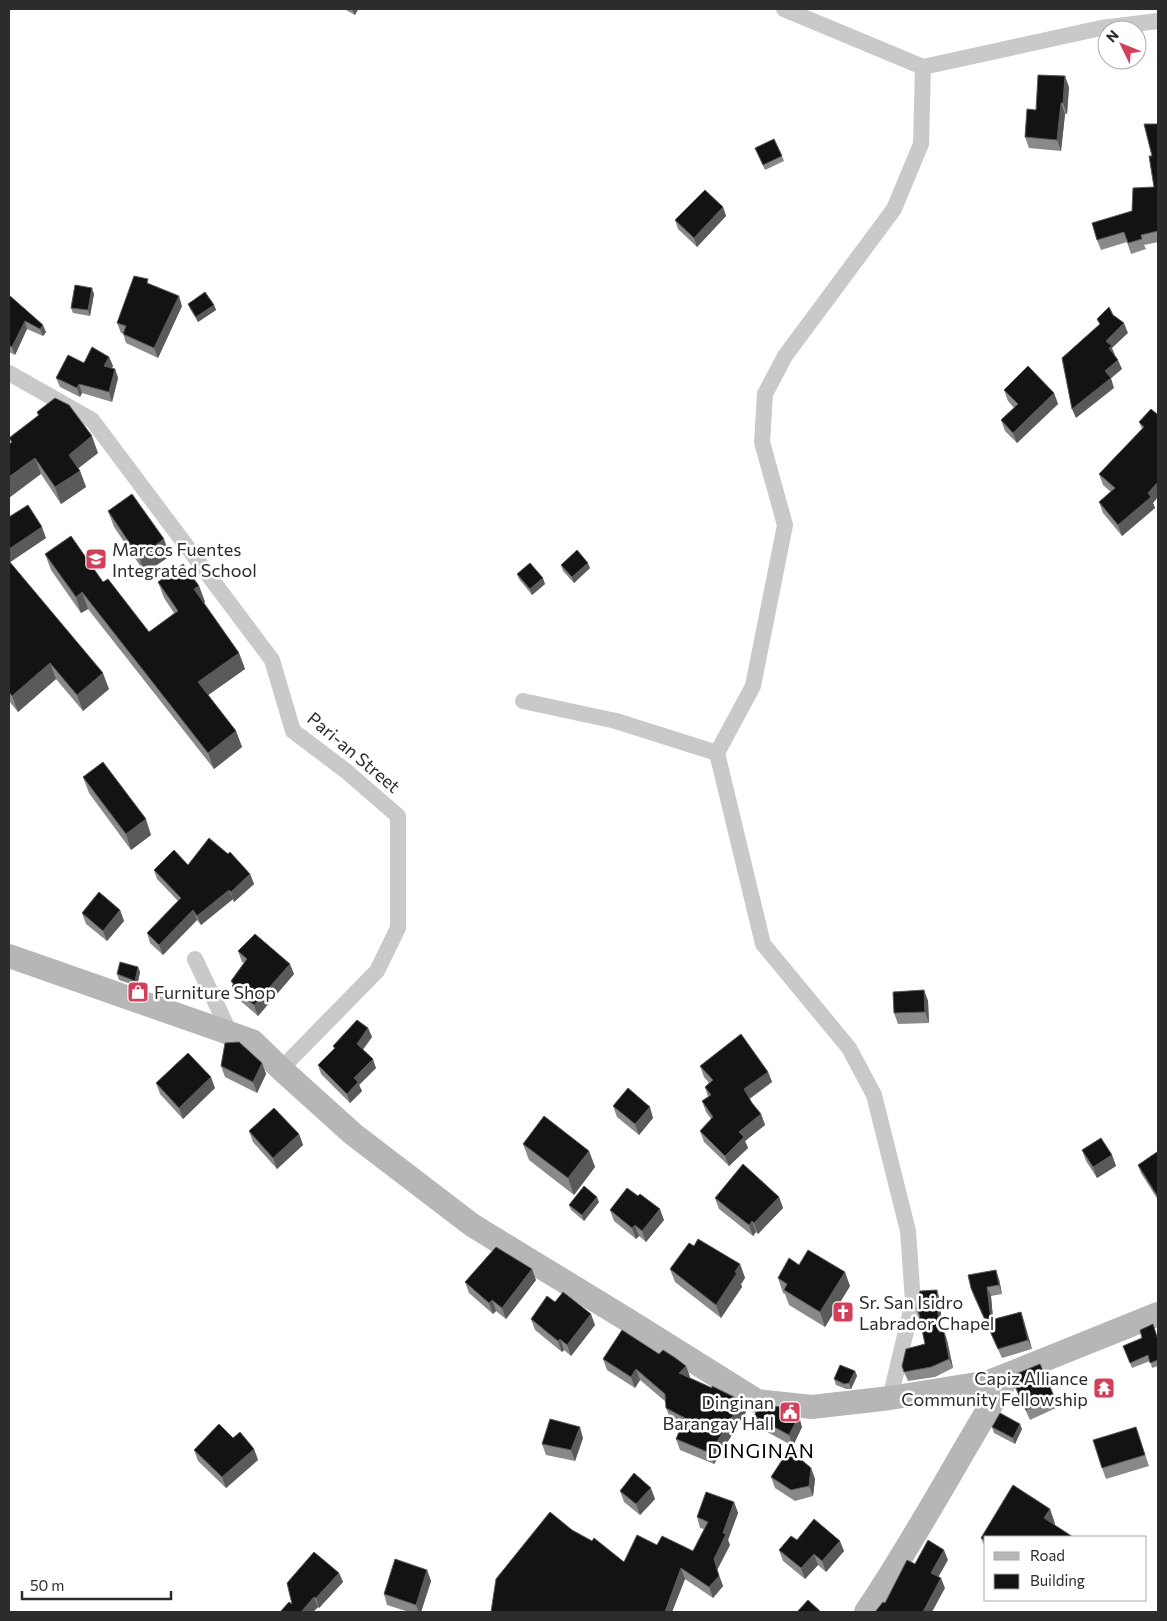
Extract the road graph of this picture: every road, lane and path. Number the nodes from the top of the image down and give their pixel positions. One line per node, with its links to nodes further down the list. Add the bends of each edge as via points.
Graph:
1 (784, 9): 3 (street)
2 (1158, 22): 3 (street, via 1101,28)
3 (922, 67): 6 (street, via 921,144 894,209 785,356 764,394 762,442 785,525 753,686)
4 (9, 373): 10 (street, Pari-an Street, via 92,420 272,660 293,731 346,770 398,816 398,928 377,971)
5 (523, 701): 6 (street, via 616,721)
6 (717, 752): 13 (street, via 764,944 849,1048 874,1095 908,1231 913,1302)
7 (9, 956): 9 (main road)
8 (195, 959): 9 (street)
9 (230, 1033): 10 (main road, via 252,1041)
10 (281, 1069): 13 (main road, via 353,1134 472,1225 757,1401 812,1407)
11 (1158, 1314): 12 (main road)
12 (1010, 1374): 13 (main road, via 989,1382); 14 (main road, via 894,1571)
13 (890, 1398)
14 (866, 1612)

